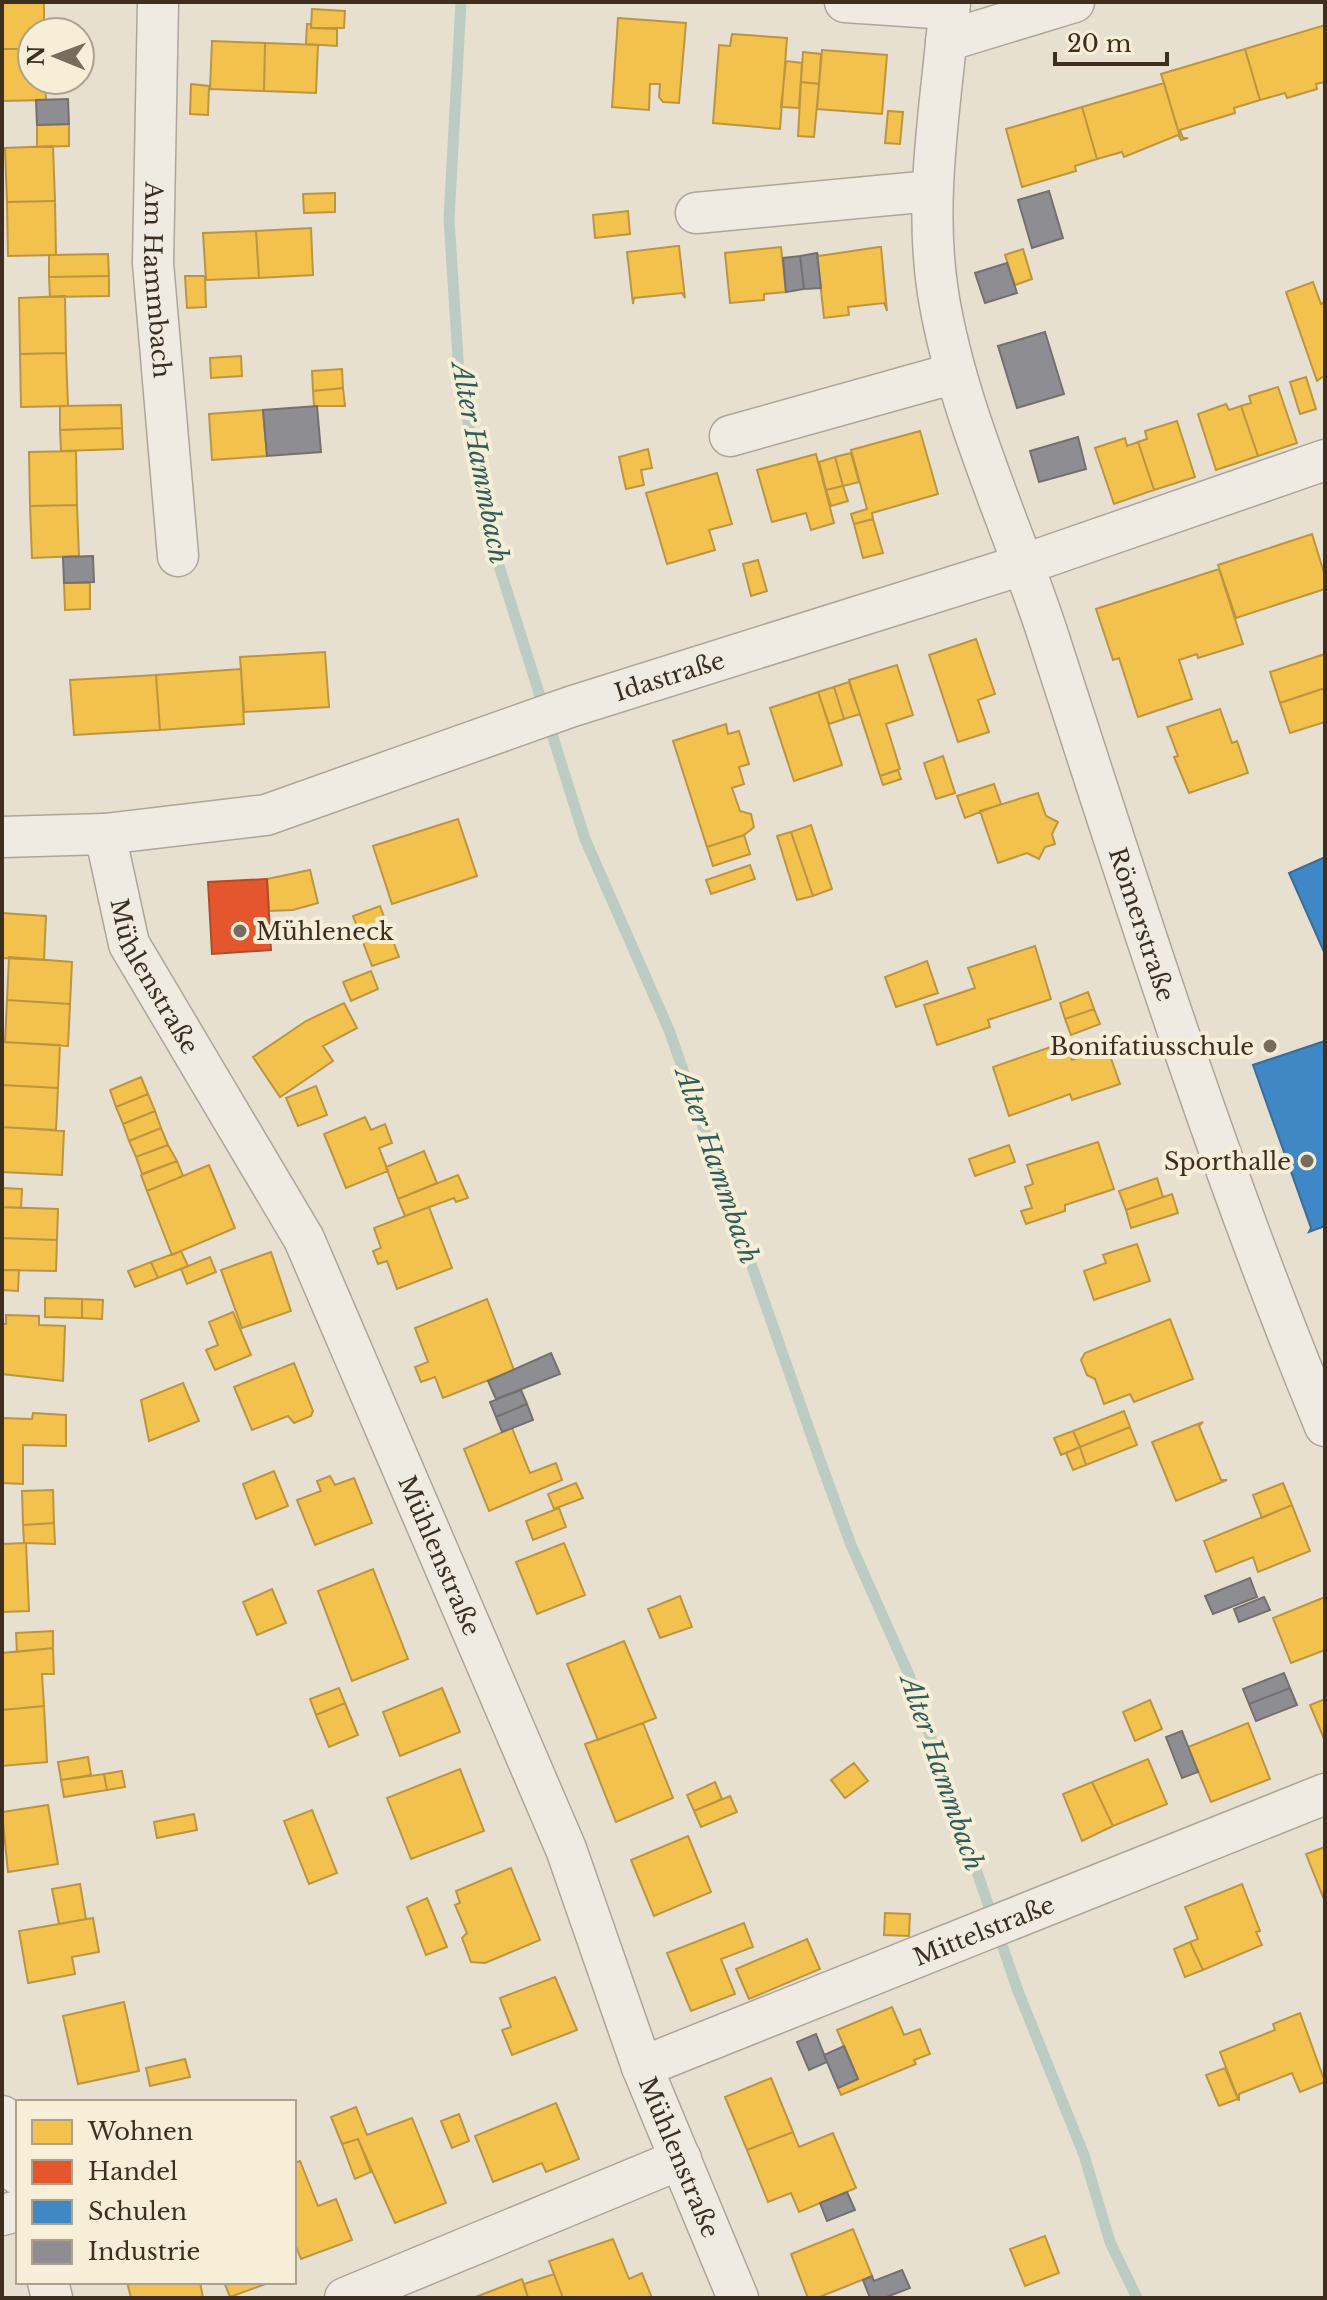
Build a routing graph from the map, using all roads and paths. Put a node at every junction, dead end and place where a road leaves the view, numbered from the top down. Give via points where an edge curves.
1 (158, 2) edge
2 (845, 2) edge
3 (1074, 2) edge
4 (948, 17) edge
5 (931, 191) junction
6 (696, 213) dead end
7 (955, 373) junction
8 (730, 436) dead end
9 (1325, 460) edge
10 (178, 556) dead end
11 (1025, 564) junction
12 (105, 834) junction
13 (2, 837) edge
14 (1324, 1419) edge
15 (1325, 1794) edge
16 (642, 2067) junction
17 (2, 2116) edge
18 (681, 2159) junction
19 (16, 2167) edge
20 (345, 2298) edge
21 (738, 2298) edge

1 - 10 street, Am Hammbach via 153,263
2 - 4 street
3 - 4 street
4 - 5 street, Römerstraße
5 - 6 street
5 - 7 street, Römerstraße via 938,291
7 - 8 street
7 - 11 street, Römerstraße
9 - 11 street, Idastraße
11 - 12 street, Idastraße via 557,712 266,815
11 - 14 street, Römerstraße via 1220,1154
12 - 13 street, Idastraße
12 - 16 street, Mühlenstraße via 129,944 304,1239 566,1849
15 - 16 street, Mittelstraße
16 - 18 street, Mühlenstraße
17 - 19 street
18 - 20 street
18 - 21 street, Mühlenstraße

